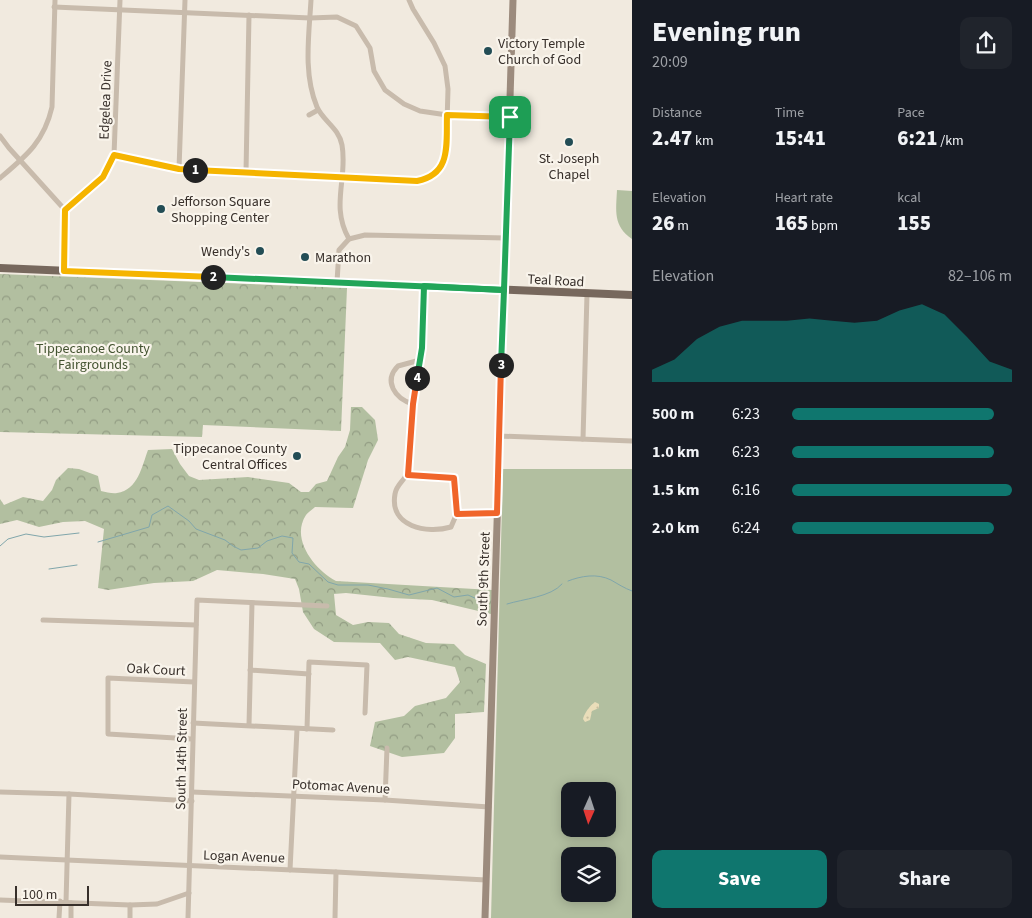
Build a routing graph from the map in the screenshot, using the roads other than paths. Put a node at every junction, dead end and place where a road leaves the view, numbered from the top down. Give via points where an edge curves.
1 (54, 0) edge
2 (120, 0) edge
3 (185, 0) edge
4 (311, 0) edge
5 (410, 0) edge
6 (513, 0) edge
7 (54, 6) junction
8 (120, 10) junction
9 (185, 12) junction
10 (249, 15) junction
11 (310, 18) junction
12 (318, 110) junction
13 (309, 115) dead end
14 (447, 115) junction
15 (510, 117) junction
16 (0, 136) edge
17 (114, 155) junction
18 (20, 160) junction
19 (179, 169) junction
20 (246, 172) junction
21 (0, 178) edge
22 (341, 178) junction
23 (65, 210) junction
24 (506, 238) junction
25 (349, 239) junction
26 (0, 268) edge
27 (64, 271) junction
28 (337, 282) junction
29 (424, 286) junction
30 (504, 290) junction
31 (587, 294) junction
32 (632, 295) edge
33 (420, 360) junction
34 (413, 404) junction
35 (499, 436) junction
36 (583, 439) junction
37 (632, 441) edge
38 (408, 475) junction
39 (497, 513) junction
40 (457, 514) junction
41 (252, 603) junction
42 (328, 606) dead end
43 (43, 620) dead end
44 (196, 624) junction
45 (250, 670) junction
46 (309, 674) junction
47 (194, 682) junction
48 (365, 713) dead end
49 (193, 723) junction
50 (249, 725) junction
51 (297, 728) junction
52 (307, 729) junction
53 (332, 730) dead end
54 (192, 739) junction
55 (387, 748) dead end
56 (0, 792) edge
57 (192, 792) junction
58 (69, 794) junction
59 (295, 795) junction
60 (385, 800) junction
61 (192, 801) junction
62 (489, 807) junction
63 (0, 858) edge
64 (67, 860) junction
65 (190, 866) junction
66 (290, 870) junction
67 (336, 872) junction
68 (486, 880) junction
69 (188, 893) junction
70 (0, 900) edge
71 (60, 901) junction
72 (69, 902) junction
73 (130, 905) junction
74 (59, 918) edge
75 (71, 918) edge
76 (130, 918) edge
77 (188, 918) edge
78 (335, 918) edge
79 (486, 918) edge

1 - 7 street
2 - 8 street, Edgelea Drive
3 - 9 street
4 - 11 street
5 - 14 street via 445,66
6 - 15 street, South 9th Street
7 - 8 street
7 - 18 street via 49,121 43,134
8 - 9 street
8 - 17 street, Edgelea Drive
9 - 10 street
9 - 19 street
10 - 11 street
10 - 20 street
11 - 12 street via 309,77
11 - 14 street via 337,17 356,26 370,48 374,71 385,90 420,111
12 - 13 street
12 - 22 street via 342,143
14 - 15 street
14 - 22 street via 446,156 440,169 428,179
15 - 24 street, South 9th Street
16 - 18 street
17 - 19 street
17 - 23 street, Edgelea Drive via 103,177
18 - 21 street
18 - 23 street
19 - 20 street
20 - 22 street
22 - 25 street via 340,216
23 - 27 street
24 - 25 street via 364,235
24 - 30 street, South 9th Street
25 - 28 street via 339,250
26 - 27 main road, Teal Road
27 - 28 main road, Teal Road
28 - 29 main road, Teal Road
29 - 30 main road, Teal Road
29 - 33 street
30 - 31 main road, Teal Road
30 - 35 street, South 9th Street
31 - 32 main road, Teal Road
31 - 36 street
33 - 34 street
33 - 34 street via 398,366 390,381 401,399
34 - 38 street
35 - 36 street
35 - 39 street, South 9th Street
36 - 37 street
38 - 40 street via 454,478
38 - 40 street via 394,496 396,511 406,524 412,527 451,527
39 - 40 street
39 - 62 street, South 9th Street
41 - 42 street
41 - 44 street, South 14th Street via 197,600
41 - 45 street
43 - 44 street
44 - 47 street, South 14th Street
45 - 46 street
45 - 50 street
46 - 48 street via 309,662 367,665
46 - 52 street
47 - 49 street, South 14th Street
47 - 54 street, Oak Court via 108,678 108,734
49 - 50 street
49 - 54 street, South 14th Street
50 - 51 street
51 - 52 street
51 - 59 street
52 - 53 street
54 - 57 street, South 14th Street
55 - 60 street
56 - 58 street
57 - 59 street, Potomac Avenue
57 - 61 street, South 14th Street
58 - 61 street
58 - 64 street
59 - 60 street, Potomac Avenue
59 - 66 street
60 - 62 street, Potomac Avenue
61 - 65 street, South 14th Street
62 - 68 street, South 9th Street
63 - 64 street, Logan Avenue
64 - 65 street, Logan Avenue
64 - 72 street
65 - 66 street, Logan Avenue
65 - 69 street, South 14th Street
66 - 67 street, Logan Avenue
67 - 68 street, Logan Avenue
67 - 78 street
68 - 79 street, South 9th Street
69 - 73 street via 157,904
69 - 77 street, South 14th Street
70 - 71 street
71 - 72 street
71 - 74 street
72 - 73 street
72 - 75 street
73 - 76 street

